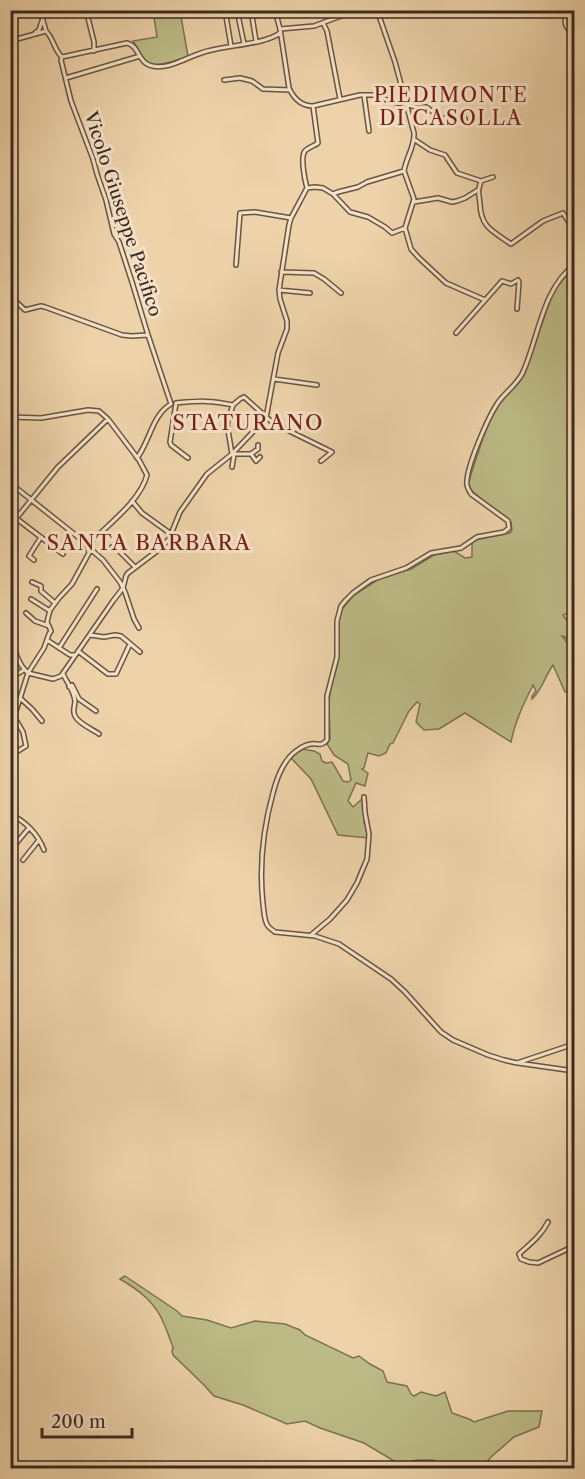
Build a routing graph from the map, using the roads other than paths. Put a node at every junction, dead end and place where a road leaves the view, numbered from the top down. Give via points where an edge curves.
1 (40, 10) edge
2 (86, 10) edge
3 (225, 10) edge
4 (237, 10) edge
5 (251, 10) edge
6 (275, 10) edge
7 (357, 10) edge
8 (377, 10) edge
9 (567, 10) edge
10 (42, 19) junction
11 (323, 23) junction
12 (46, 31) junction
13 (280, 31) junction
14 (33, 34) junction
15 (574, 36) edge
16 (10, 41) edge
17 (256, 41) junction
18 (244, 44) junction
19 (231, 46) junction
20 (94, 51) junction
21 (140, 56) junction
22 (62, 57) junction
23 (66, 78) junction
24 (224, 80) dead end
25 (290, 90) junction
26 (364, 95) junction
27 (340, 99) junction
28 (406, 104) junction
29 (313, 106) junction
30 (465, 119) dead end
31 (369, 130) dead end
32 (415, 140) junction
33 (404, 171) junction
34 (493, 177) dead end
35 (481, 181) junction
36 (307, 188) junction
37 (478, 190) junction
38 (333, 194) junction
39 (414, 202) junction
40 (291, 218) junction
41 (574, 220) edge
42 (405, 228) junction
43 (236, 265) dead end
44 (574, 265) edge
45 (281, 272) junction
46 (279, 290) junction
47 (310, 293) dead end
48 (341, 293) dead end
49 (10, 296) edge
50 (485, 300) junction
51 (517, 309) dead end
52 (456, 333) dead end
53 (148, 335) junction
54 (274, 379) junction
55 (317, 385) dead end
56 (174, 404) junction
57 (233, 405) junction
58 (10, 417) edge
59 (266, 418) junction
60 (108, 419) junction
61 (258, 445) dead end
62 (251, 454) junction
63 (233, 455) junction
64 (261, 457) dead end
65 (137, 458) junction
66 (188, 458) dead end
67 (321, 461) dead end
68 (232, 467) dead end
69 (10, 483) edge
70 (31, 500) junction
71 (132, 501) junction
72 (16, 518) junction
73 (10, 526) edge
74 (171, 534) junction
75 (41, 537) junction
76 (87, 546) junction
77 (112, 547) dead end
78 (63, 554) dead end
79 (34, 560) dead end
80 (135, 567) junction
81 (32, 582) dead end
82 (123, 588) junction
83 (97, 590) dead end
84 (31, 599) dead end
85 (55, 603) junction
86 (50, 611) junction
87 (26, 613) dead end
88 (49, 626) junction
89 (139, 628) dead end
90 (10, 631) edge
91 (90, 635) junction
92 (47, 640) junction
93 (129, 646) dead end
94 (59, 648) junction
95 (140, 652) dead end
96 (76, 653) junction
97 (24, 670) junction
98 (28, 673) junction
99 (63, 674) junction
100 (10, 678) edge
101 (69, 687) junction
102 (20, 698) junction
103 (96, 711) dead end
104 (42, 721) dead end
105 (99, 734) dead end
106 (10, 756) edge
107 (364, 796) dead end
108 (10, 814) edge
109 (29, 828) junction
110 (39, 840) junction
111 (13, 847) dead end
112 (44, 850) dead end
113 (23, 860) dead end
114 (309, 936) junction
115 (574, 1044) edge
116 (517, 1063) junction
117 (574, 1071) edge
118 (548, 1222) dead end
119 (574, 1246) edge

1 - 10 street
2 - 20 street
3 - 19 street
4 - 18 street
5 - 17 street
6 - 13 street
7 - 11 street
8 - 28 street
9 - 15 street via 565,24
10 - 12 street
10 - 14 street via 39,30
11 - 13 street
11 - 27 street
12 - 14 street
12 - 22 street
13 - 17 street via 279,35
13 - 25 street
14 - 16 street
17 - 18 street
18 - 19 street
19 - 21 street via 172,65 148,65
20 - 21 street via 127,43 134,45
20 - 22 street
21 - 23 street
22 - 23 street, Vicolo Giuseppe Pacifico
23 - 53 street, Vicolo Giuseppe Pacifico
24 - 25 street via 240,78 263,89
25 - 29 street via 302,104
26 - 27 street
26 - 28 street
26 - 31 street
27 - 29 street
28 - 30 street via 426,107 442,118
28 - 32 street
29 - 36 street via 318,143 303,153
32 - 33 street
32 - 35 street via 445,155 457,173
33 - 38 street
33 - 39 street
34 - 35 street
35 - 37 street
36 - 38 street via 320,187
36 - 40 street
37 - 39 street via 452,202 438,198
37 - 41 street via 484,223 511,244 543,221 563,213 568,221
38 - 42 street via 350,212 368,217 392,233
39 - 42 street
40 - 43 street via 240,213
40 - 45 street
42 - 50 street via 409,244 419,258 447,283
44 - 114 street via 552,292 523,373 490,414 468,476 471,494 508,521 509,528 477,537 461,548 431,554 371,580 346,600 338,613 337,657 327,696 327,740 299,749 278,775 262,855 265,922 275,932
45 - 46 street
45 - 48 street via 314,273
46 - 47 street
46 - 54 street via 287,324
49 - 53 street via 25,310 41,306 122,335
50 - 51 street via 501,281 512,284 518,280
50 - 52 street
53 - 56 street, Vicolo Giuseppe Pacifico
54 - 55 street
54 - 59 street
56 - 57 street via 202,400
56 - 65 street via 161,412
56 - 66 street via 170,442
57 - 59 street via 244,398
57 - 63 street via 226,424
58 - 60 street via 41,418 88,410 102,413
59 - 63 street
59 - 67 street via 332,452
60 - 65 street
60 - 70 street via 58,467
61 - 62 street
62 - 63 street
62 - 64 street via 256,461
63 - 68 street
63 - 74 street via 207,474 180,512
65 - 71 street via 147,475
69 - 70 street
70 - 72 street
70 - 76 street
71 - 74 street
71 - 76 street
72 - 73 street
72 - 75 street
74 - 80 street via 161,548
75 - 78 street
75 - 79 street via 28,556
76 - 82 street via 103,560
76 - 85 street via 89,553 72,584
77 - 80 street
80 - 82 street via 126,576
81 - 85 street via 41,586 40,591
82 - 89 street
82 - 91 street
83 - 94 street
84 - 86 street
85 - 86 street
86 - 88 street
87 - 88 street
88 - 92 street
90 - 97 street
91 - 95 street via 121,636
91 - 96 street
92 - 94 street
92 - 98 street
93 - 96 street via 114,675
94 - 96 street via 69,655
96 - 99 street
97 - 98 street
97 - 100 street
98 - 99 street via 53,679
98 - 102 street
99 - 101 street
101 - 103 street via 72,685 80,699
101 - 105 street via 75,700 75,716
102 - 104 street
102 - 106 street via 15,714 27,746
107 - 114 street via 369,834 367,859 347,900
108 - 109 street
109 - 110 street
109 - 111 street
110 - 112 street
110 - 113 street
114 - 116 street via 339,944 375,967 453,1040
115 - 116 street
116 - 117 street
118 - 119 street via 519,1254 521,1259 538,1263

